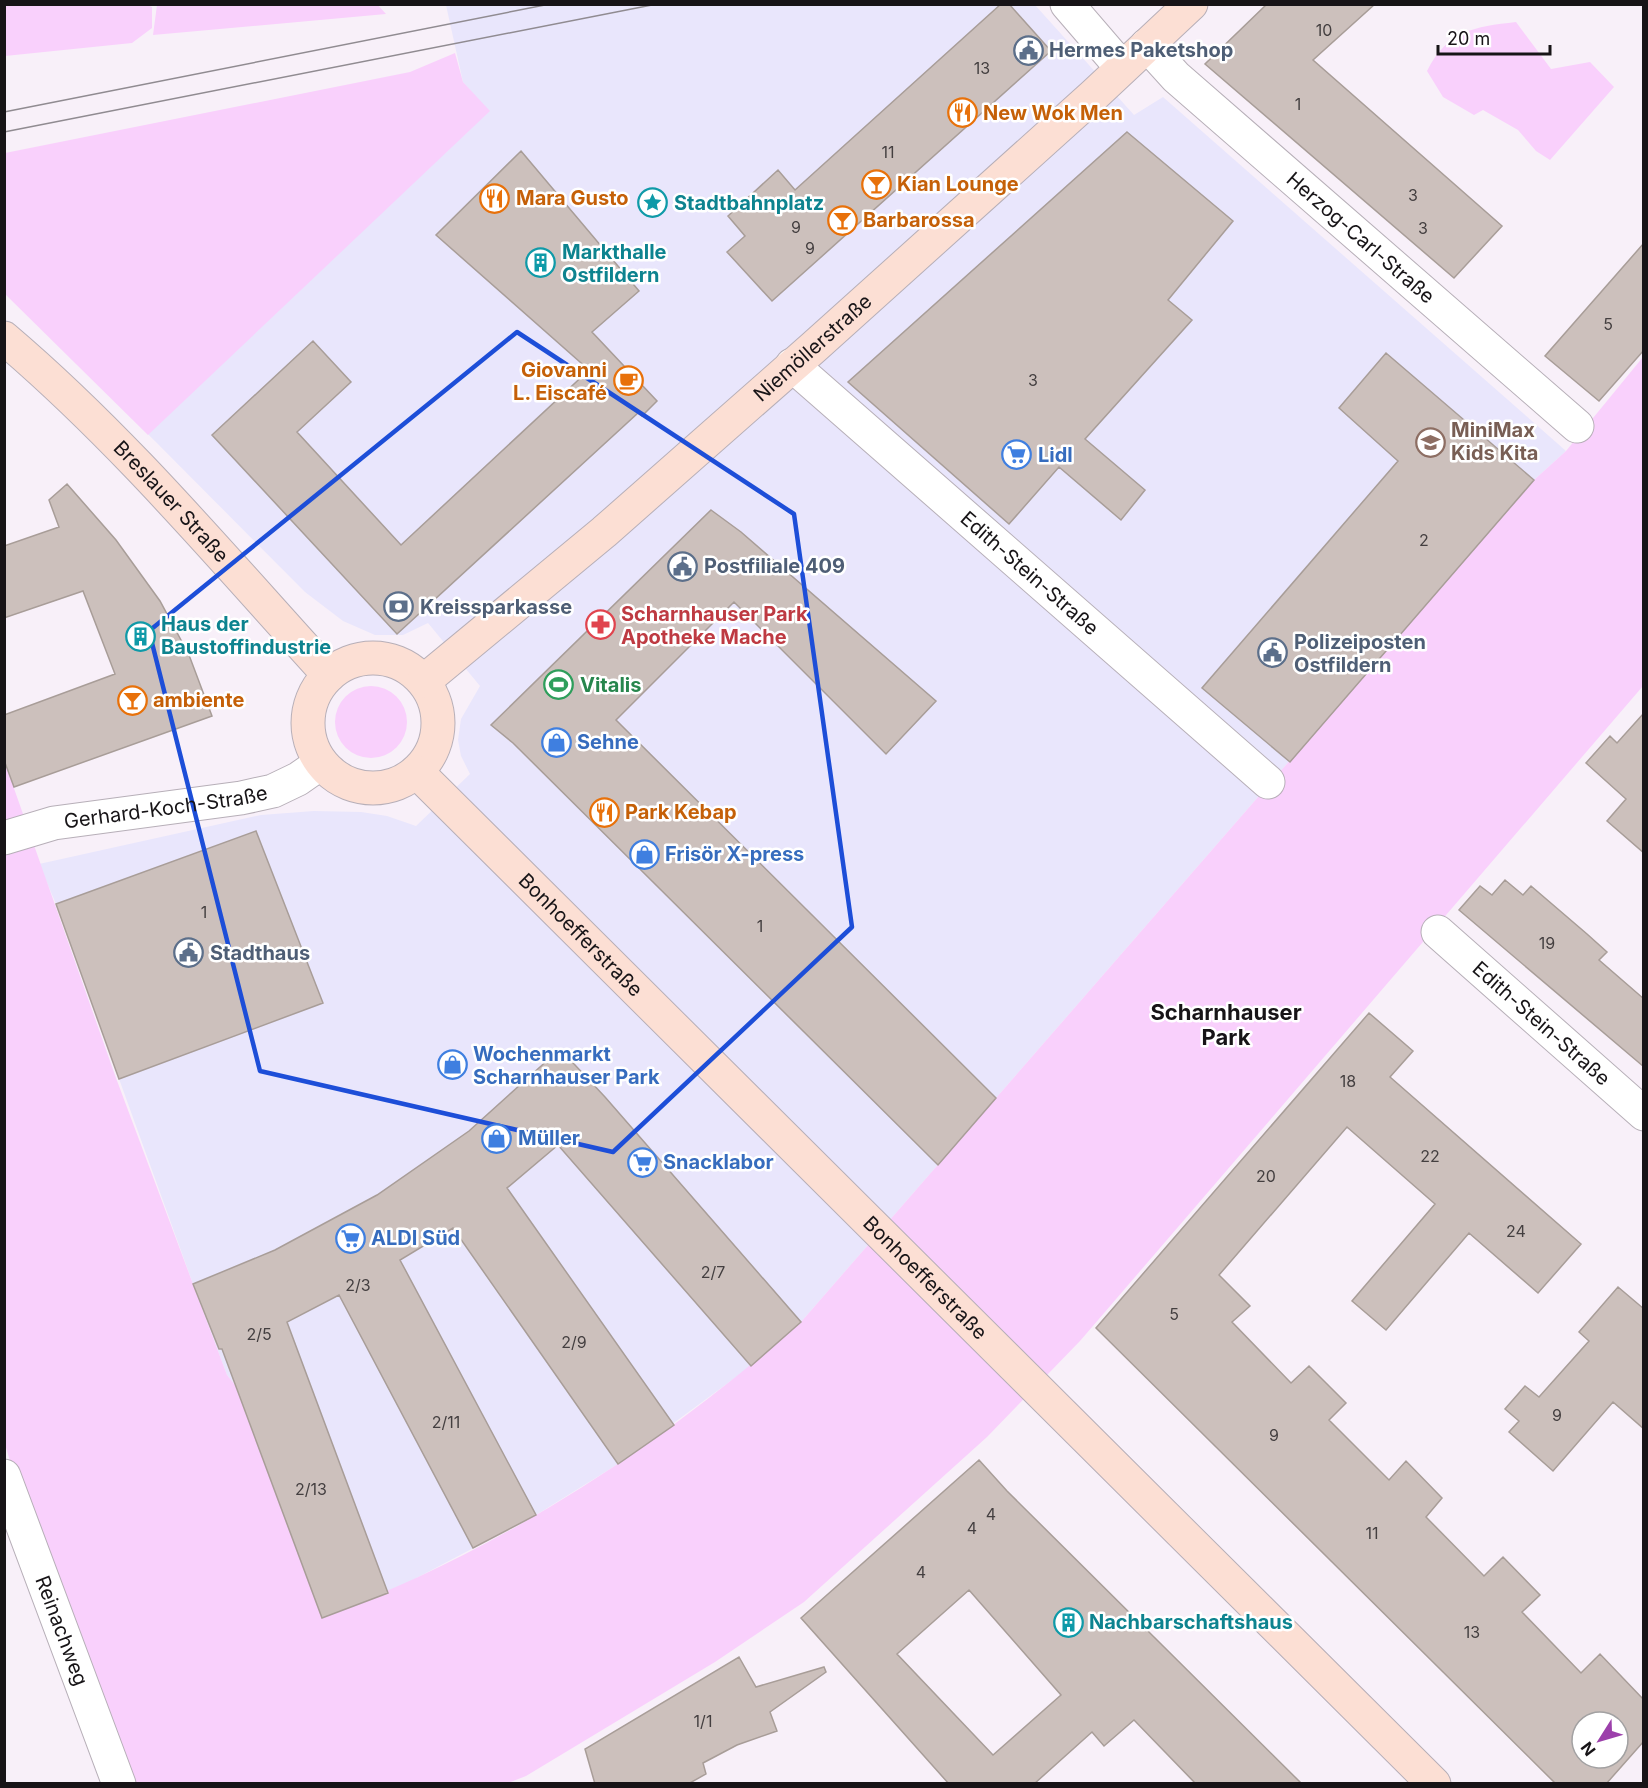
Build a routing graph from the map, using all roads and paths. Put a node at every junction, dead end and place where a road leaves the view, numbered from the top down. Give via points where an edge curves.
1 (1067, 4) edge
2 (1191, 4) edge
3 (1147, 45) junction
4 (1122, 68) junction
5 (4, 338) edge
6 (792, 365) junction
7 (1577, 426) dead end
8 (329, 675) junction
9 (424, 681) junction
10 (321, 763) junction
11 (417, 771) junction
12 (1268, 782) dead end
13 (4, 838) edge
14 (1438, 932) dead end
15 (1644, 1114) edge
16 (4, 1476) edge
17 (119, 1784) edge
18 (1434, 1784) edge

1 - 4 street
2 - 3 main road, Niemöllerstraße
3 - 4 main road, Niemöllerstraße
3 - 7 street, Herzog-Carl-Straße via 1176,77
4 - 6 main road, Niemöllerstraße
5 - 8 main road, Breslauer Straße via 57,382 110,435
6 - 9 main road, Niemöllerstraße via 604,532
6 - 12 street, Edith-Stein-Straße
8 - 9 main road via 346,663 367,658 388,660 408,668
8 - 10 main road via 318,687 308,717 309,734
9 - 11 main road via 434,699 437,738
10 - 11 main road via 337,777 357,786 378,788 398,783
10 - 13 street, Gerhard-Koch-Straße via 285,786 264,793 54,823
11 - 18 main road, Bonhoefferstraße
14 - 15 street, Edith-Stein-Straße
16 - 17 street, Reinachweg

